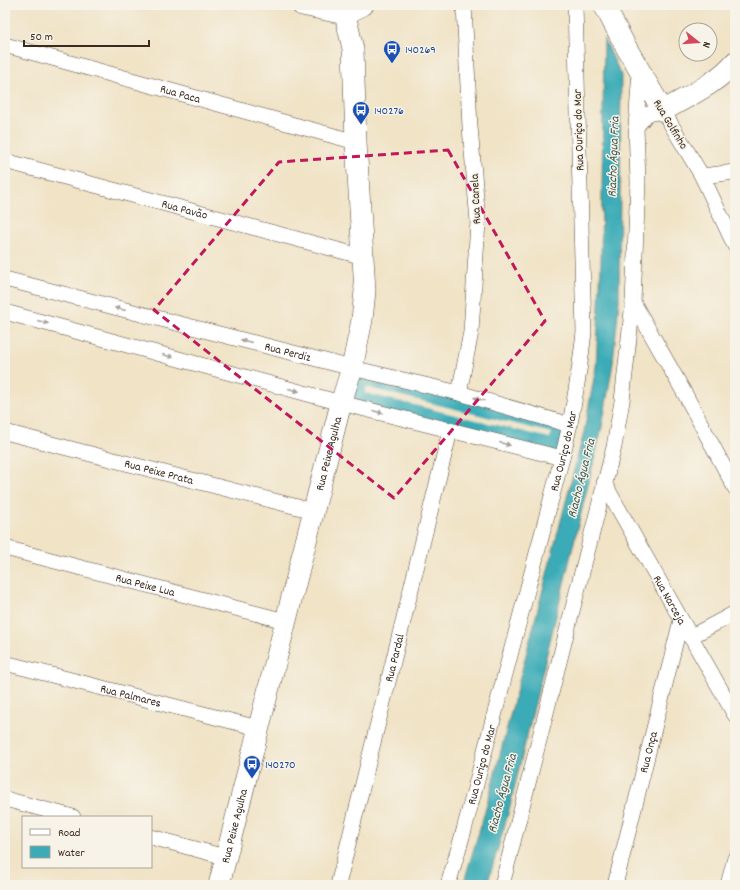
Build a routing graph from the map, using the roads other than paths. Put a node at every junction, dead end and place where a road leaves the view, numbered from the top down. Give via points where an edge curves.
1 (302, 5) edge
2 (464, 5) edge
3 (576, 5) edge
4 (604, 5) edge
5 (350, 8) edge
6 (5, 45) edge
7 (735, 62) edge
8 (640, 70) junction
9 (663, 111) junction
10 (636, 127) junction
11 (356, 142) junction
12 (5, 161) edge
13 (735, 172) edge
14 (702, 176) junction
15 (735, 246) edge
16 (364, 257) junction
17 (5, 279) edge
18 (633, 302) junction
19 (5, 312) edge
20 (352, 368) junction
21 (459, 393) junction
22 (341, 403) junction
23 (570, 425) junction
24 (450, 431) junction
25 (5, 432) edge
26 (562, 458) junction
27 (604, 483) junction
28 (735, 488) edge
29 (314, 511) junction
30 (5, 548) edge
31 (735, 613) edge
32 (681, 620) junction
33 (285, 621) junction
34 (690, 637) junction
35 (5, 663) edge
36 (735, 715) edge
37 (258, 728) junction
38 (5, 799) edge
39 (69, 816) edge
40 (152, 837) edge
41 (225, 857) junction
42 (735, 858) edge
43 (219, 885) edge
44 (338, 885) edge
45 (448, 885) edge
46 (502, 885) edge
47 (615, 885) edge
48 (728, 885) edge

1 - 5 street
2 - 21 street, Rua Canela via 478,222 471,332
3 - 23 street, Rua Ouriço do Mar via 584,332
4 - 8 street, Rua Golfinho
5 - 11 street, Rua Peixe Agulha
6 - 11 street, Rua Paca
7 - 9 street via 712,82
8 - 9 street, Rua Golfinho
8 - 10 street
9 - 10 street via 648,114
9 - 14 street, Rua Golfinho
10 - 18 street via 638,182
11 - 16 street, Rua Peixe Agulha
12 - 16 street, Rua Pavão
13 - 14 street
14 - 15 street, Rua Golfinho
16 - 20 street, Rua Peixe Agulha via 365,290 362,320
20 -> 17 street, Rua Perdiz
18 - 27 street via 622,401 614,447
18 - 28 street
19 -> 22 street
20 - 21 street, Rua Perdiz
20 - 22 street, Rua Peixe Agulha
23 -> 21 street, Rua Perdiz
22 -> 24 street
22 - 29 street, Rua Peixe Agulha
23 - 26 street, Rua Ouriço do Mar
24 -> 26 street
24 - 44 street, Rua Pardal
25 - 29 street, Rua Peixe Prata
26 - 45 street, Rua Ouriço do Mar
27 - 32 street, Rua Narceja
27 - 46 street
29 - 33 street, Rua Peixe Agulha
30 - 33 street, Rua Peixe Lua
31 - 34 street
32 - 34 street, Rua Narceja
32 - 47 street, Rua Onça
33 - 37 street, Rua Peixe Agulha
34 - 36 street, Rua Narceja
35 - 37 street, Rua Palmares
37 - 41 street, Rua Peixe Agulha
38 - 39 street
40 - 41 street
41 - 43 street, Rua Peixe Agulha
42 - 48 street

